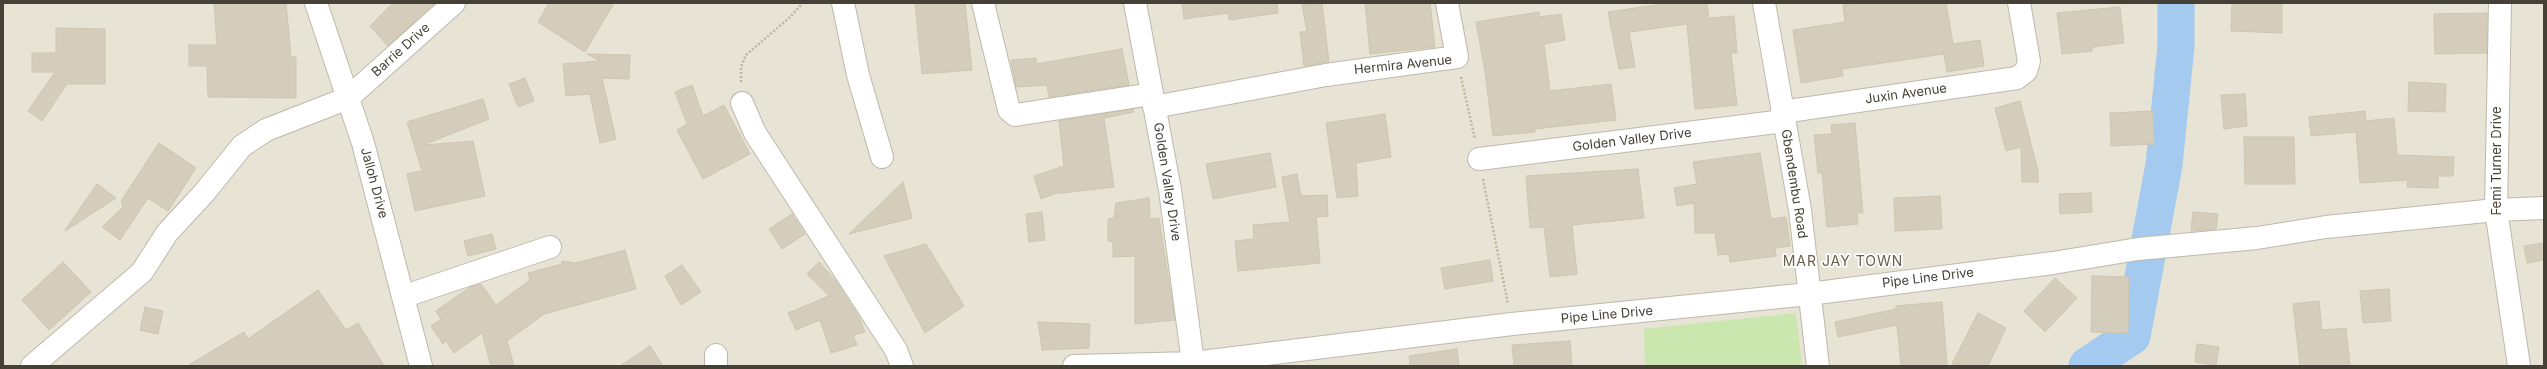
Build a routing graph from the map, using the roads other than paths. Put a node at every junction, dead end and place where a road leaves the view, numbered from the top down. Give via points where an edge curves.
1 (316, 3) edge
2 (454, 3) edge
3 (843, 3) edge
4 (983, 3) edge
5 (1135, 3) edge
6 (1447, 3) edge
7 (1764, 3) edge
8 (2019, 3) edge
9 (2500, 3) edge
10 (348, 98) junction
11 (1153, 101) junction
12 (742, 103) road end
13 (1783, 116) junction
14 (882, 158) dead end
15 (1479, 159) road end
16 (2544, 208) edge
17 (2496, 210) junction
18 (550, 247) dead end
19 (1809, 294) junction
20 (405, 296) junction
21 (1192, 363) junction
22 (32, 366) edge
23 (421, 366) edge
24 (902, 366) edge
25 (1074, 366) edge
26 (1818, 366) edge
27 (2519, 366) edge

1 - 10 street, Jalloh Drive
2 - 10 street, Barrie Drive
3 - 14 street via 858,75
4 - 11 street, Hermira Avenue via 1010,110 1015,115
5 - 11 street, Golden Valley Drive
6 - 11 street, Hermira Avenue via 1457,57
7 - 13 street, Gbendembu Road
8 - 13 street, Juxin Avenue via 2029,61 2026,71 2017,78
9 - 17 street, Femi Turner Drive
10 - 20 street, Jalloh Drive via 364,143
10 - 22 street via 266,130 242,146 204,194 167,233 142,272
11 - 21 street, Golden Valley Drive via 1170,190
12 - 24 street via 754,133 896,350
13 - 15 street, Golden Valley Drive
13 - 19 street, Gbendembu Road via 1800,210
16 - 17 street, Pipe Line Drive
17 - 19 street, Pipe Line Drive via 2326,227 2197,245 2144,248 2053,263
17 - 27 street, Femi Turner Drive
18 - 20 street
19 - 21 street, Pipe Line Drive via 1512,324
19 - 26 street, Gbendembu Road
20 - 23 street, Jalloh Drive
21 - 25 street, Pipe Line Drive

